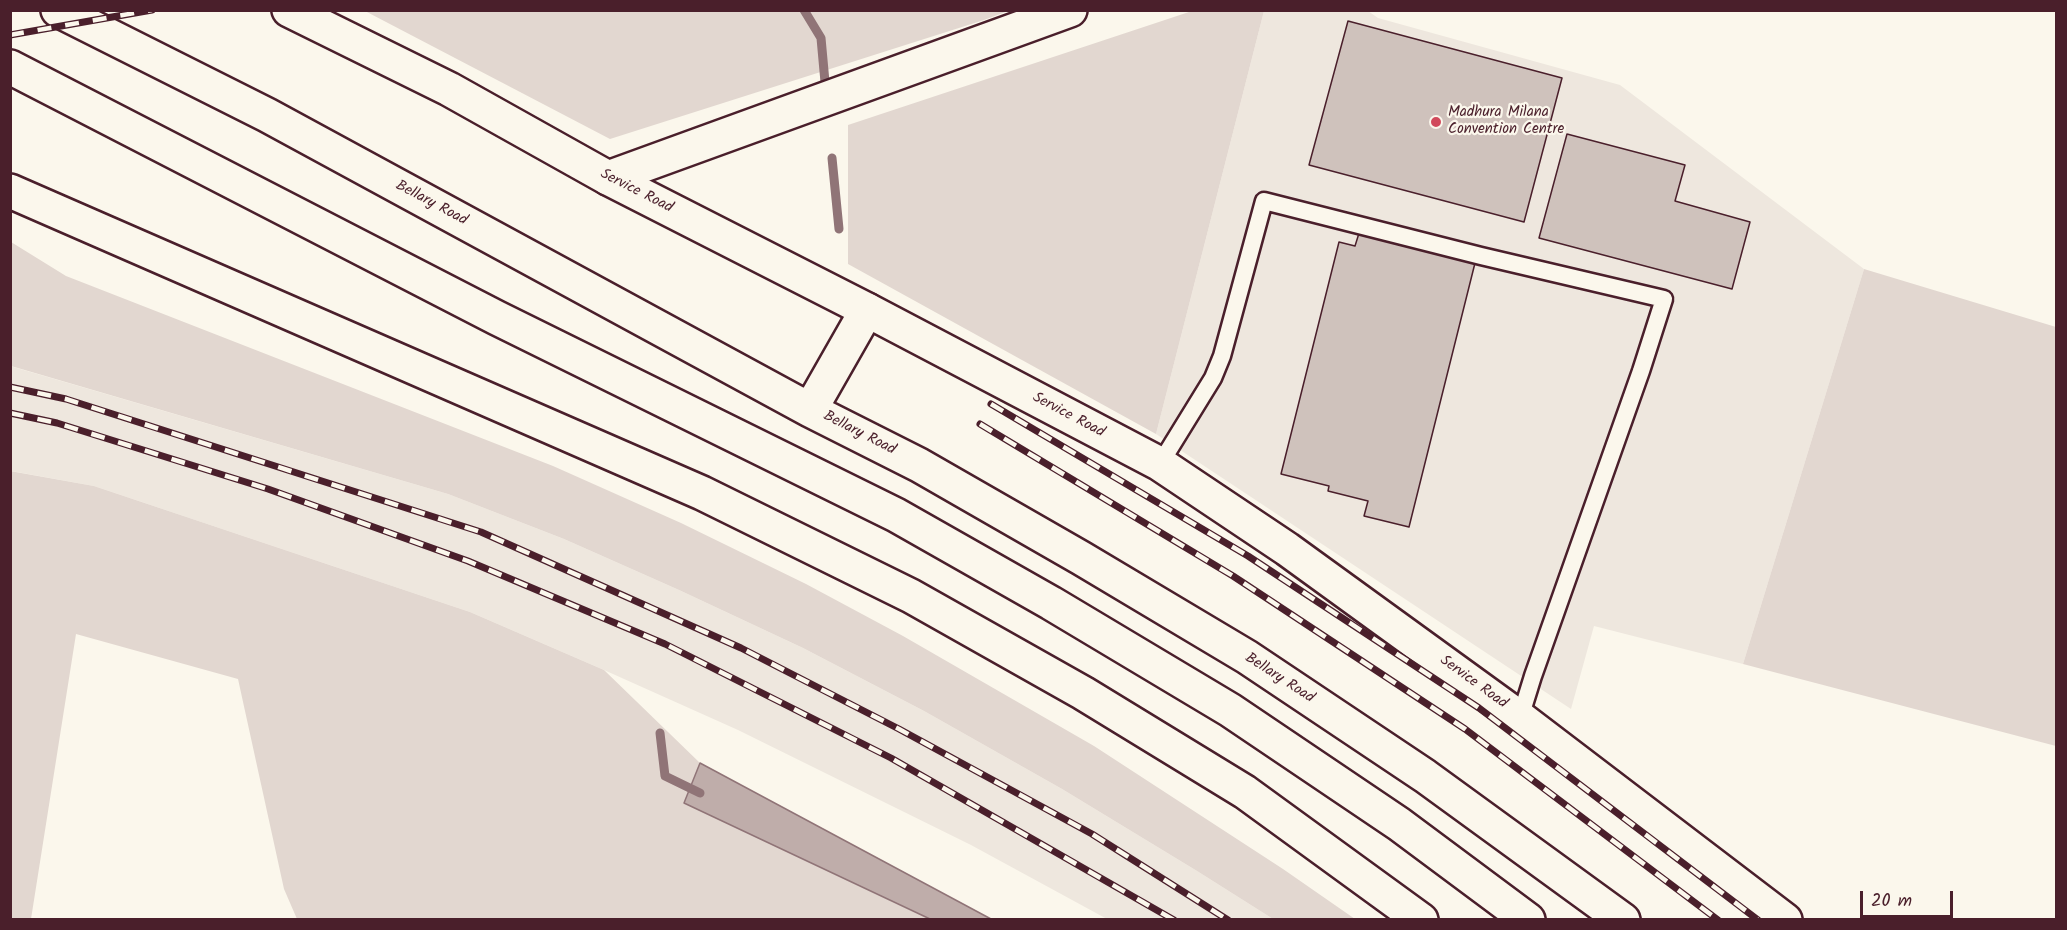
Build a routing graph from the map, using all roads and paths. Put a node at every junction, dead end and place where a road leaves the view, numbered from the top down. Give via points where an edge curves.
1 (58, 10) edge
2 (289, 10) edge
3 (1070, 10) edge
4 (10, 67) edge
5 (609, 178) junction
6 (10, 191) edge
7 (867, 310) junction
8 (812, 411) junction
9 (1160, 464) junction
10 (1520, 718) junction
11 (1421, 920) edge
12 (1528, 920) edge
13 (1623, 920) edge
14 (1785, 920) edge

1 - 8 main road, Bellary Road via 277,121
2 - 5 main road, Service Road via 449,90
3 - 5 main road
4 - 12 main road via 497,318 896,515 1230,710 1399,824
5 - 7 main road, Service Road
6 - 11 main road via 702,493 911,596 1083,693 1245,792
7 - 8 main road
7 - 9 main road, Service Road
8 - 13 main road, Bellary Road via 919,465 1247,657 1425,776
9 - 10 main road, Service Road via 1287,549
9 - 10 lane via 1214,378 1264,201 1664,299
10 - 14 main road, Service Road

